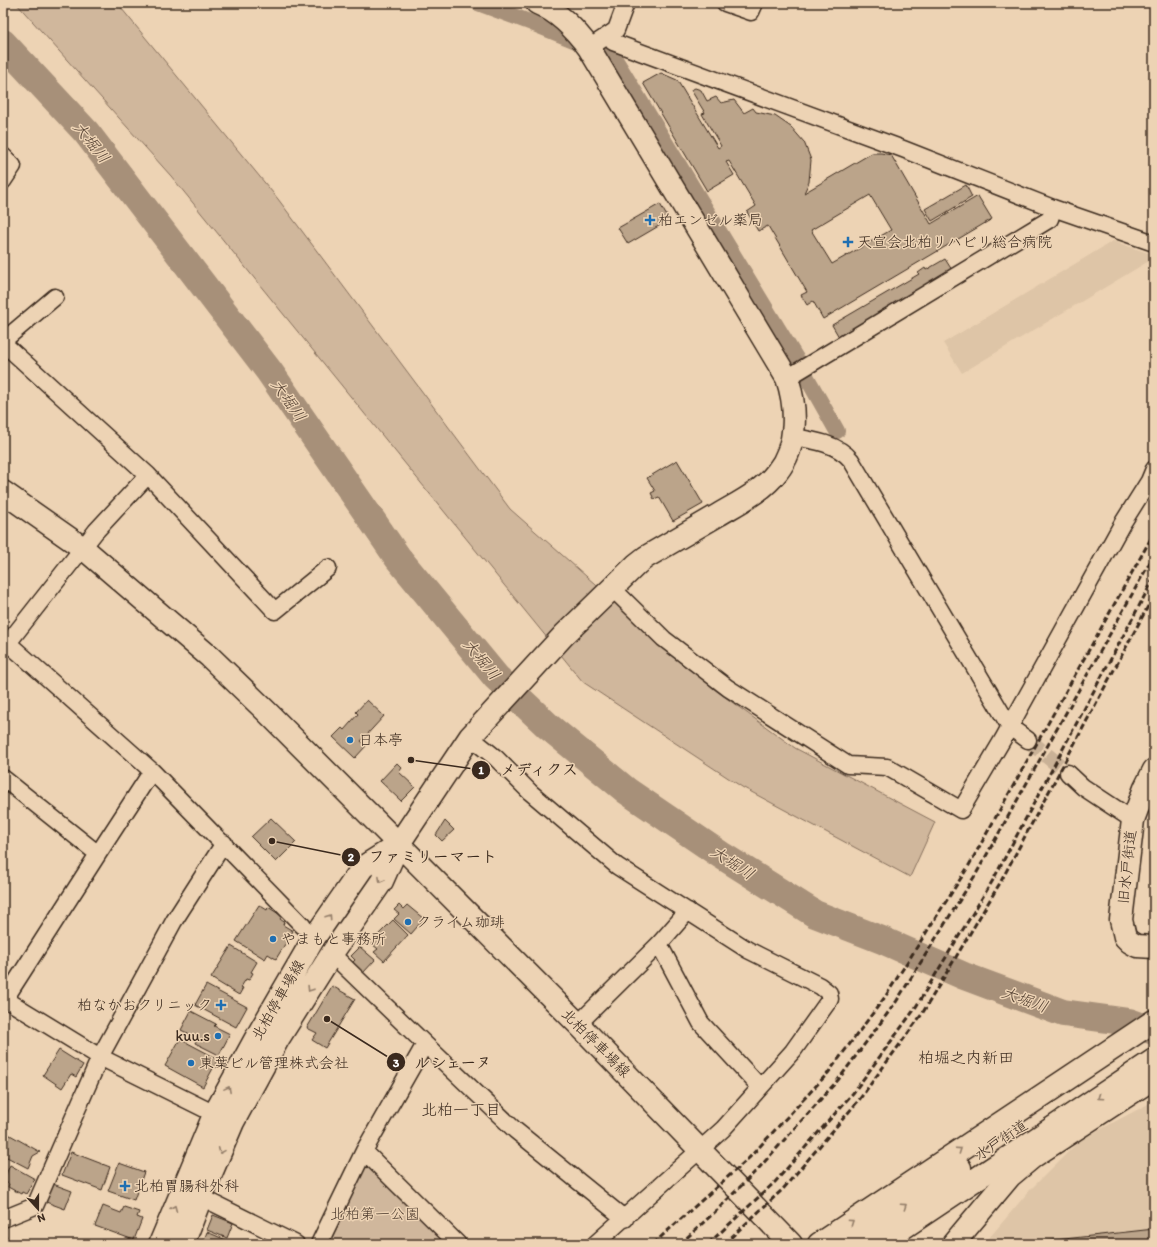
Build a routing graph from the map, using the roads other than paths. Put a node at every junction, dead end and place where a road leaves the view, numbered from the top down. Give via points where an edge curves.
1 (537, 3) edge
2 (626, 3) edge
3 (725, 3) edge
4 (755, 3) edge
5 (609, 35) junction
6 (589, 48) junction
7 (3, 156) edge
8 (3, 181) edge
9 (1053, 208) junction
10 (1154, 243) edge
11 (55, 297) dead end
12 (3, 342) edge
13 (787, 378) junction
14 (792, 437) junction
15 (1154, 468) edge
16 (148, 475) junction
17 (3, 492) edge
18 (83, 548) junction
19 (328, 568) dead end
20 (612, 588) junction
21 (5, 644) edge
22 (1010, 727) junction
23 (475, 731) junction
24 (1028, 740) tunnel mouth
25 (1154, 770) edge
26 (152, 771) junction
27 (1068, 774) tunnel mouth
28 (3, 778) edge
29 (1132, 820) junction
30 (224, 844) junction
31 (398, 845) junction
32 (98, 854) junction
33 (688, 911) junction
34 (303, 926) dead end
35 (659, 944) junction
36 (1154, 947) edge
37 (339, 961) dead end
38 (4, 999) edge
39 (1154, 1021) edge
40 (578, 1024) junction
41 (1154, 1035) edge
42 (425, 1044) junction
43 (100, 1057) junction
44 (1098, 1066) junction
45 (1148, 1074) edge
46 (760, 1087) junction
47 (224, 1119) junction
48 (700, 1149) junction
49 (364, 1151) junction
50 (939, 1193) junction
51 (201, 1197) junction
52 (3, 1219) edge
53 (625, 1219) junction
54 (160, 1244) edge
55 (183, 1244) edge
56 (296, 1244) edge
57 (319, 1244) edge
58 (458, 1244) edge
59 (595, 1244) edge
60 (791, 1244) edge
61 (819, 1244) edge
62 (848, 1244) edge
63 (879, 1244) edge
64 (953, 1244) edge

1 - 6 main road via 564,19
2 - 5 street via 616,30
3 - 4 street via 751,12
5 - 6 street
5 - 9 street via 613,42 903,149
6 - 13 main road
7 - 8 street via 13,166
9 - 10 street
9 - 13 street via 1050,219
11 - 12 street
12 - 16 street
13 - 14 main road via 794,403
14 - 20 main road via 778,471 771,479 739,502 646,557
14 - 22 street via 817,441 844,452 851,460
15 - 22 street
16 - 18 street
16 - 19 street via 275,611
17 - 18 main road
18 - 21 street
18 - 31 main road via 210,657
20 - 22 street via 664,639 728,688 848,765 887,767 961,810
20 - 23 main road
21 - 26 street
22 - 24 street
23 - 31 main road
23 - 33 street via 496,758 530,792 617,866
25 - 29 main road, 旧水戸街道
26 - 30 street
26 - 32 street
27 - 29 street
28 - 32 street
29 - 36 main road, 旧水戸街道 via 1121,920 1123,931 1130,942 1137,946
30 - 34 street
30 - 43 street via 174,921
31 - 40 main road, 北柏停車場線
31 - 47 main road, 北柏停車場線 via 382,881
32 - 38 street
33 - 35 street
33 - 46 street via 748,950 829,993 830,999 793,1051
35 - 40 street
35 - 46 street via 701,1023
37 - 42 street
38 - 43 street
39 - 44 main road
40 - 48 main road, 北柏停車場線
41 - 44 main road, 水戸街道
42 - 49 street
42 - 53 street via 515,1130
43 - 47 street
43 - 52 street via 35,1206
44 - 50 main road, 水戸街道
61 -> 44 main road
45 -> 50 main road, 水戸街道
45 - 64 main road via 1010,1176
46 - 48 street via 723,1129
47 -> 51 main road, 北柏停車場線
54 -> 47 main road, 北柏停車場線
48 - 53 street
48 - 60 main road, 北柏停車場線
49 - 57 street
49 - 58 street
62 -> 50 main road, 水戸街道
50 - 63 main road, 水戸街道
51 - 55 main road, 北柏停車場線
51 - 56 street
53 - 59 street

